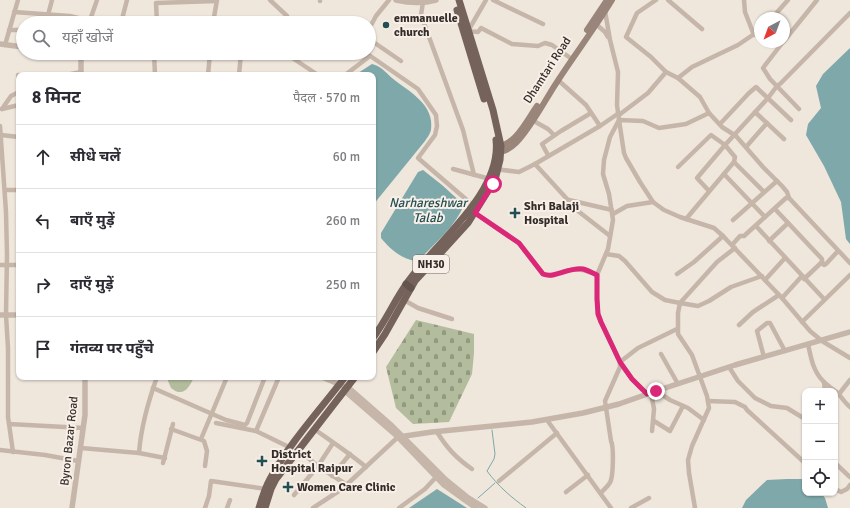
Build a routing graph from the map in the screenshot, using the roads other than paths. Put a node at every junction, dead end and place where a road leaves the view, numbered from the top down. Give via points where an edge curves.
1 (18, 0) edge
2 (52, 0) edge
3 (98, 0) edge
4 (127, 0) edge
5 (270, 0) edge
6 (389, 0) edge
7 (396, 0) edge
8 (436, 0) edge
9 (454, 0) edge
10 (459, 0) edge
11 (486, 0) edge
12 (493, 0) edge
13 (612, 0) edge
14 (656, 0) edge
15 (668, 0) edge
16 (744, 0) edge
17 (788, 0) edge
18 (817, 0) edge
19 (216, 1) edge
20 (423, 2) junction
21 (604, 4) edge
22 (14, 12) junction
23 (777, 12) edge
24 (850, 13) edge
25 (48, 15) junction
26 (70, 16) edge
27 (92, 16) edge
28 (122, 16) edge
29 (157, 16) edge
30 (213, 16) edge
31 (287, 16) dead end
32 (376, 16) edge
33 (543, 24) dead end
34 (596, 24) junction
35 (702, 29) dead end
36 (9, 30) junction
37 (16, 30) edge
38 (468, 31) junction
39 (754, 34) joint
40 (790, 34) edge
41 (610, 40) junction
42 (376, 43) edge
43 (2, 44) edge
44 (16, 46) edge
45 (779, 48) edge
46 (569, 57) junction
47 (80, 60) edge
48 (154, 60) edge
49 (209, 60) edge
50 (240, 60) edge
51 (296, 60) edge
52 (362, 60) edge
53 (376, 60) edge
54 (401, 60) dead end
55 (81, 72) edge
56 (154, 72) edge
57 (208, 72) edge
58 (238, 72) edge
59 (314, 72) edge
60 (348, 72) edge
61 (666, 72) junction
62 (678, 78) junction
63 (558, 80) junction
64 (777, 86) junction
65 (16, 94) edge
66 (768, 98) junction
67 (16, 105) edge
68 (799, 109) dead end
69 (1, 110) edge
70 (755, 112) junction
71 (591, 113) junction
72 (709, 114) junction
73 (619, 116) junction
74 (532, 120) junction
75 (791, 120) dead end
76 (767, 123) junction
77 (720, 124) junction
78 (0, 126) edge
79 (600, 126) junction
80 (734, 134) junction
81 (1, 135) junction
82 (554, 135) junction
83 (16, 137) edge
84 (784, 139) dead end
85 (725, 145) junction
86 (746, 148) junction
87 (499, 149) junction
88 (548, 155) junction
89 (734, 162) junction
90 (535, 164) junction
91 (678, 167) dead end
92 (454, 169) dead end
93 (495, 169) junction
94 (724, 174) junction
95 (474, 175) junction
96 (492, 179) junction
97 (777, 181) junction
98 (5, 190) junction
99 (16, 190) edge
100 (709, 191) junction
101 (764, 192) junction
102 (789, 198) junction
103 (567, 200) junction
104 (654, 202) junction
105 (752, 203) junction
106 (475, 209) junction
107 (775, 209) junction
108 (612, 212) junction
109 (765, 217) junction
110 (686, 220) junction
111 (732, 220) dead end
112 (788, 223) junction
113 (756, 226) junction
114 (610, 236) junction
115 (724, 236) junction
116 (770, 241) junction
117 (734, 246) junction
118 (838, 251) junction
119 (606, 254) junction
120 (785, 258) junction
121 (822, 262) junction
122 (850, 263) edge
123 (0, 265) edge
124 (7, 265) junction
125 (16, 265) edge
126 (677, 274) dead end
127 (597, 275) junction
128 (850, 275) edge
129 (764, 278) junction
130 (803, 278) junction
131 (409, 286) junction
132 (780, 297) junction
133 (824, 299) junction
134 (404, 300) junction
135 (680, 303) junction
136 (3, 315) edge
137 (16, 315) edge
138 (452, 319) dead end
139 (802, 322) junction
140 (739, 325) dead end
141 (677, 329) junction
142 (850, 332) edge
143 (376, 334) edge
144 (821, 340) junction
145 (808, 344) junction
146 (376, 348) edge
147 (785, 351) junction
148 (661, 354) dead end
149 (764, 357) junction
150 (850, 358) edge
151 (620, 362) junction
152 (729, 367) junction
153 (700, 376) junction
154 (85, 380) edge
155 (156, 380) edge
156 (226, 380) edge
157 (264, 380) edge
158 (277, 380) edge
159 (328, 380) edge
160 (344, 380) edge
161 (350, 380) edge
162 (850, 380) edge
163 (824, 382) junction
164 (678, 384) junction
165 (342, 387) junction
166 (153, 388) junction
167 (825, 388) edge
168 (651, 392) junction
169 (839, 394) junction
170 (708, 401) junction
171 (683, 406) junction
172 (850, 407) edge
173 (606, 408) junction
174 (212, 413) junction
175 (802, 417) edge
176 (547, 420) junction
177 (704, 420) junction
178 (654, 421) junction
179 (216, 423) dead end
180 (9, 424) junction
181 (84, 428) junction
182 (314, 429) junction
183 (652, 431) dead end
184 (256, 432) junction
185 (437, 432) junction
186 (557, 433) junction
187 (400, 437) junction
188 (201, 439) junction
189 (332, 443) junction
190 (81, 448) junction
191 (294, 449) junction
192 (0, 450) edge
193 (13, 452) junction
194 (139, 453) junction
195 (350, 454) junction
196 (802, 460) edge
197 (78, 461) junction
198 (205, 466) dead end
199 (318, 466) junction
200 (838, 466) edge
201 (366, 467) junction
202 (472, 469) dead end
203 (438, 475) junction
204 (588, 475) junction
205 (332, 476) junction
206 (850, 477) edge
207 (499, 481) dead end
208 (347, 485) junction
209 (850, 485) edge
210 (266, 489) junction
211 (838, 490) edge
212 (566, 492) dead end
213 (601, 493) junction
214 (294, 495) dead end
215 (649, 498) dead end
216 (230, 500) dead end
217 (72, 508) edge
218 (204, 508) edge
219 (227, 508) edge
220 (259, 508) edge
221 (265, 508) edge
222 (313, 508) edge
223 (399, 508) edge
224 (476, 508) edge
225 (484, 508) edge
226 (611, 508) edge
227 (631, 508) edge
228 (695, 508) edge

1 - 22 street
2 - 25 street
3 - 27 street
4 - 28 street
5 - 31 street
6 - 32 street
7 - 20 street
8 - 20 street
9 - 87 main road, NH30
10 - 38 main road, NH30
11 - 38 street
12 - 33 street
13 - 21 main road, Dhamtari Road
14 - 61 street via 637,13 626,37
15 - 35 street
16 - 39 street
17 - 23 street
18 - 40 street
19 - 29 street via 156,3
19 - 30 street
20 - 95 street via 421,15 462,130
21 - 34 main road, Dhamtari Road
21 - 41 street
21 - 46 main road, Dhamtari Road
22 - 25 street
22 - 36 street
24 - 64 street
25 - 26 street
34 - 41 street
34 - 63 main road, Dhamtari Road
36 - 37 street
36 - 43 street
38 - 46 street via 478,32 481,28 512,44 538,46 545,43
38 - 87 main road, NH30 via 492,110
39 - 62 street
41 - 73 street via 618,72
42 - 54 street
43 - 44 street
45 - 64 street via 763,68
46 - 87 main road, Dhamtari Road via 514,138
47 - 55 street
48 - 56 street
49 - 57 street
50 - 58 street
51 - 59 street
52 - 60 street
53 - 106 street via 418,89 436,115 435,135 418,158
61 - 62 street
61 - 73 street via 648,93
62 - 72 street via 700,97
63 - 71 street via 586,105
63 - 74 main road, Dhamtari Road
64 - 66 street
64 - 68 street
65 - 69 street via 11,96
66 - 70 street
66 - 75 street
66 - 77 street via 755,88
67 - 69 street
70 - 76 street
70 - 80 street
71 - 79 street
71 - 82 street
72 - 73 street via 686,124 660,128
72 - 77 street
73 - 79 street
73 - 104 street via 626,158
73 - 108 street via 604,160 603,174
74 - 82 street
74 - 87 main road, Dhamtari Road via 516,143 509,149
76 - 84 street
76 - 86 street
77 - 80 street
78 - 81 street
79 - 88 street
80 - 85 street
80 - 86 street
81 - 83 street
81 - 98 street
82 - 88 street via 542,144
85 - 89 street via 735,157
85 - 91 street via 710,135
85 - 100 street via 697,178
86 - 97 street
87 - 93 main road, NH30
88 - 90 street
89 - 94 street
89 - 101 street
90 - 93 street via 519,172
90 - 103 street
92 - 95 street
93 - 96 main road, NH30
94 - 100 street
94 - 105 street
95 - 96 street
96 - 106 main road, NH30
97 - 101 street
97 - 102 street
98 - 99 street
98 - 124 street
100 - 110 street
101 - 105 street
102 - 107 street
102 - 118 street
103 - 108 street
103 - 114 street
104 - 108 street via 627,206
104 - 110 street via 664,210
105 - 109 street
105 - 111 street
106 - 127 street via 519,243 543,274 548,276 583,269
106 - 131 main road, NH30 via 456,238
107 - 109 street
107 - 112 street
108 - 114 street via 614,220
109 - 113 street
110 - 115 street via 714,228
112 - 116 street
112 - 121 street
113 - 116 street
113 - 117 street via 744,236 740,236
114 - 119 street
115 - 117 street
115 - 126 street
116 - 120 street
117 - 129 street
117 - 135 street
118 - 121 street via 826,264
118 - 122 street
119 - 127 street
119 - 135 street via 619,256 652,292 665,300
120 - 129 street
120 - 130 street
121 - 130 street
123 - 124 street
124 - 125 street
124 - 136 street
127 - 151 street via 598,314
128 - 133 street
129 - 132 street
129 - 135 street via 742,282 698,306
130 - 132 street
130 - 133 street
131 - 134 main road, NH30
131 - 143 main road, NH30
132 - 139 street
132 - 140 street via 753,312
133 - 139 street
134 - 138 street via 418,308
134 - 146 main road, NH30
135 - 141 street
136 - 137 street
136 - 180 street
139 - 144 street
141 - 151 street via 638,348
141 - 153 street
142 - 144 street
144 - 145 street
144 - 150 street
145 - 147 street
145 - 163 street via 814,367
147 - 149 street
147 - 149 street via 770,323 767,322 757,332
148 - 164 street
149 - 152 street
151 - 168 street via 632,379
151 - 173 street via 616,380 606,401
152 - 153 street
152 - 175 street via 738,381 755,398 771,406 787,408
153 - 164 street
153 - 170 street
154 - 181 street, Byron Bazar Road
155 - 166 street
156 - 174 street
157 - 174 street via 245,425
158 - 184 street
159 - 165 street
160 - 165 main road
161 - 165 main road
162 - 169 street
163 - 167 street
163 - 169 street
164 - 168 street
165 - 182 main road
165 - 187 street
165 - 191 main road
166 - 174 street
166 - 194 street via 143,420
168 - 171 street
168 - 173 street
168 - 178 street
169 - 172 street
170 - 177 street via 709,408
170 - 196 street via 735,402 745,407
171 - 177 street
171 - 178 street via 670,431
173 - 176 street
173 - 213 street via 613,458 611,481
174 - 188 street
176 - 185 street
176 - 186 street
177 - 228 street via 688,460
178 - 183 street
179 - 184 street
180 - 181 street
180 - 193 street
181 - 190 street, Byron Bazar Road
182 - 189 street
182 - 191 main road
184 - 191 street
185 - 187 street
185 - 202 street via 448,449
186 - 204 street
186 - 207 street
187 - 201 street
187 - 203 street
188 - 194 street via 172,427 164,460
188 - 198 street via 204,440 207,451
189 - 195 street
189 - 199 street
190 - 194 street
190 - 197 street, Byron Bazar Road
191 - 199 street
191 - 210 main road via 276,469
191 - 221 main road via 271,489
192 - 193 street
193 - 197 street
195 - 201 street
195 - 205 street
197 - 217 street, Byron Bazar Road
199 - 205 street
199 - 214 street
200 - 206 street
201 - 208 street
203 - 223 street via 426,489
203 - 224 street via 444,485
203 - 225 street
204 - 212 street
204 - 213 street
205 - 208 street
208 - 222 street
209 - 211 street via 841,492
210 - 218 street via 211,481
210 - 220 main road
213 - 226 street
215 - 227 street
216 - 219 street

